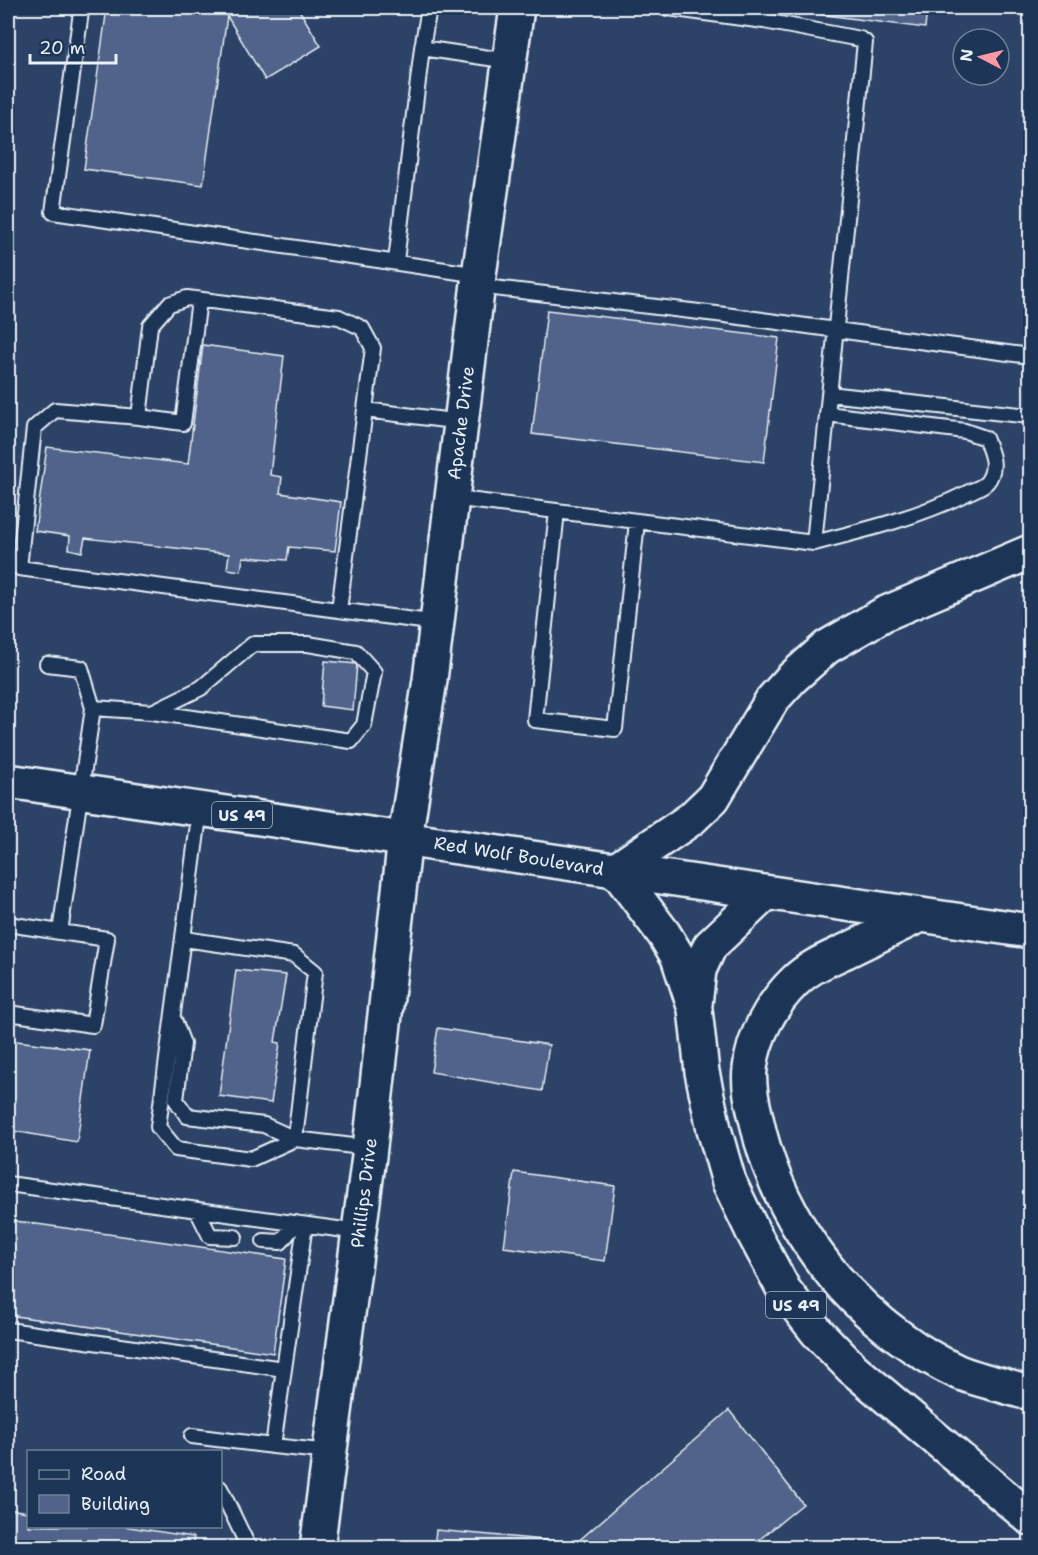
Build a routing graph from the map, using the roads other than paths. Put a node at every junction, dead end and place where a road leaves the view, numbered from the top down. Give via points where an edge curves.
1 (429, 8) edge
2 (517, 8) edge
3 (668, 8) edge
4 (81, 12) dead end
5 (422, 48) junction
6 (509, 61) junction
7 (396, 261) junction
8 (478, 281) junction
9 (200, 300) junction
10 (835, 330) junction
11 (1030, 356) edge
12 (829, 394) junction
13 (364, 410) junction
14 (827, 414) junction
15 (1030, 416) edge
16 (139, 417) junction
17 (461, 422) junction
18 (452, 498) junction
19 (557, 512) junction
20 (637, 522) junction
21 (814, 543) junction
22 (1030, 552) edge
23 (339, 610) junction
24 (437, 623) junction
25 (47, 664) dead end
26 (93, 708) junction
27 (152, 712) junction
28 (8, 781) edge
29 (80, 792) junction
30 (200, 809) junction
31 (405, 838) junction
32 (616, 870) junction
33 (766, 893) junction
34 (920, 915) junction
35 (8, 924) edge
36 (1030, 931) edge
37 (60, 932) junction
38 (184, 939) junction
39 (695, 1009) junction
40 (8, 1013) edge
41 (173, 1017) junction
42 (295, 1139) junction
43 (370, 1148) junction
44 (8, 1184) edge
45 (197, 1210) junction
46 (301, 1224) junction
47 (359, 1232) junction
48 (234, 1237) dead end
49 (264, 1241) dead end
50 (8, 1330) edge
51 (284, 1369) junction
52 (1030, 1391) edge
53 (192, 1436) dead end
54 (273, 1446) junction
55 (330, 1452) junction
56 (222, 1492) edge
57 (1030, 1518) edge
58 (249, 1548) edge
59 (317, 1548) edge

1 - 5 lane
2 - 6 main road, Apache Drive
3 - 10 lane via 764,21 866,42
4 - 7 lane via 54,212
5 - 6 lane
5 - 7 lane
6 - 8 main road, Apache Drive
7 - 8 lane
8 - 10 lane
8 - 17 main road, Apache Drive
9 - 13 lane via 339,317 362,328 373,348
9 - 16 lane via 187,298 170,304 150,326
9 - 16 lane via 183,423
10 - 11 lane
10 - 12 lane
12 - 14 lane
12 - 15 lane
13 - 17 lane
13 - 23 lane
14 - 21 lane
14 - 21 lane via 965,431 985,438 993,468 987,483 958,498 895,523
16 - 23 lane via 55,410 34,428 19,568
17 - 18 main road, Apache Drive
18 - 19 lane
18 - 24 main road, Apache Drive
19 - 20 lane
19 - 20 lane via 535,720 615,729
20 - 21 lane
22 - 32 main road via 884,614 827,647 772,700 713,798 691,819
23 - 24 lane
24 - 31 main road, Apache Drive
25 - 26 lane via 81,669
26 - 27 lane
26 - 29 lane
27 - 27 lane via 351,741 364,724 374,672 356,652 308,644 253,644 201,688
28 - 29 main road, Red Wolf Boulevard / US 49
29 - 30 main road, Red Wolf Boulevard / US 49
29 - 37 lane
30 - 31 main road, Red Wolf Boulevard / US 49
30 - 38 lane
31 - 32 main road, Red Wolf Boulevard / US 49
31 - 43 main road, Phillips Drive
32 - 33 main road, Red Wolf Boulevard / US 49
32 - 39 main road, US 49 via 678,957
33 - 34 main road, Red Wolf Boulevard / US 49
33 - 39 main road via 710,946 699,970
34 - 36 main road, Red Wolf Boulevard / US 49
34 - 52 main road via 816,966 795,981 758,1035 750,1068 751,1098 772,1174 795,1221 825,1265 865,1308 901,1338 956,1371
35 - 37 lane
37 - 40 lane via 107,939 93,1025
38 - 41 lane
38 - 42 lane via 294,955 315,972
39 - 57 main road, US 49 via 702,1072 729,1182 784,1290 852,1368
41 - 42 lane via 183,1044 176,1101 187,1116 264,1125
41 - 42 lane via 158,1127 176,1149 251,1159
42 - 43 lane
43 - 47 main road, Phillips Drive
44 - 45 lane
45 - 46 lane
45 - 48 lane via 210,1236
46 - 47 lane
46 - 49 lane via 280,1242
46 - 51 lane
47 - 55 main road, Phillips Drive
50 - 51 lane
51 - 54 lane
53 - 54 lane
54 - 55 lane
55 - 59 main road, Phillips Drive
56 - 58 lane

